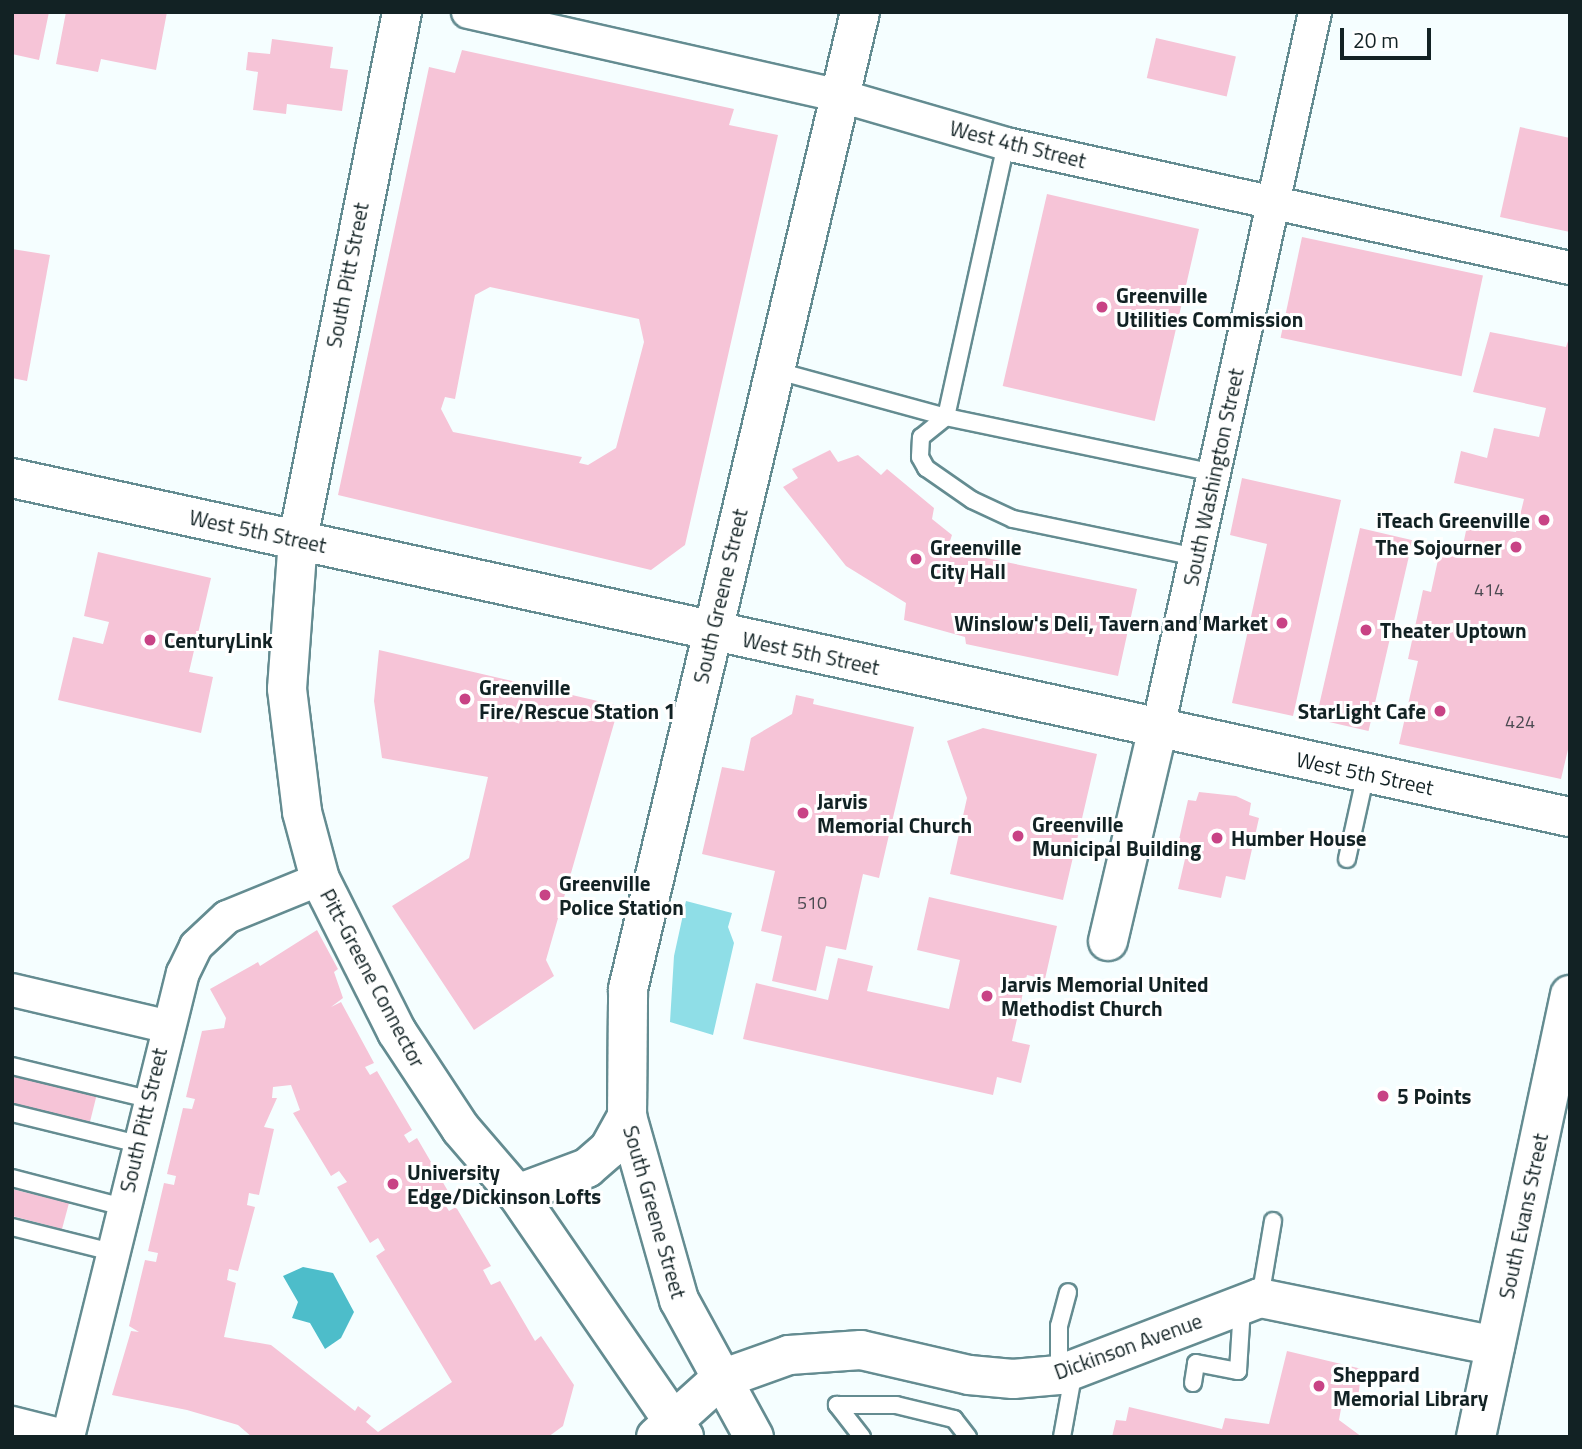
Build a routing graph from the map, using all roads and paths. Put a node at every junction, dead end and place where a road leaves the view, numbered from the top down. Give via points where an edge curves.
1 (402, 12) edge
2 (468, 12) edge
3 (860, 12) edge
4 (1315, 12) edge
5 (841, 96) junction
6 (1006, 144) junction
7 (1274, 202) junction
8 (1570, 268) edge
9 (774, 370) junction
10 (946, 416) junction
11 (1214, 473) junction
12 (12, 478) edge
13 (298, 539) junction
14 (1196, 557) junction
15 (711, 631) junction
16 (1158, 728) junction
17 (1366, 773) junction
18 (1570, 817) edge
19 (1347, 859) dead end
20 (320, 879) junction
21 (1108, 941) dead end
22 (12, 990) edge
23 (1570, 995) edge
24 (165, 1026) junction
25 (12, 1066) edge
26 (148, 1099) junction
27 (12, 1113) edge
28 (627, 1116) junction
29 (138, 1144) junction
30 (12, 1178) edge
31 (517, 1194) junction
32 (123, 1207) junction
33 (1273, 1221) dead end
34 (12, 1227) edge
35 (112, 1252) junction
36 (1068, 1292) dead end
37 (1251, 1301) junction
38 (1495, 1346) junction
39 (1067, 1372) junction
40 (719, 1380) junction
41 (1193, 1383) dead end
42 (12, 1423) edge
43 (671, 1433) edge
44 (68, 1437) edge
45 (754, 1437) edge
46 (863, 1437) edge
47 (968, 1437) edge
48 (1062, 1437) edge
49 (1476, 1437) edge

1 - 13 main road, South Pitt Street
2 - 5 street, West 4th Street
3 - 5 main road, South Greene Street
4 - 7 street, South Washington Street
5 - 6 street, West 4th Street
5 - 9 main road, South Greene Street
6 - 7 street, West 4th Street
6 - 10 lane
7 - 8 street, West 4th Street
7 - 11 street, South Washington Street
9 - 10 lane
9 - 15 main road, South Greene Street
10 - 11 lane
10 - 14 lane via 921,437 920,457 926,468 972,500 1013,519
11 - 14 street, South Washington Street
12 - 13 main road, West 5th Street
13 - 15 main road, West 5th Street
13 - 20 main road, Pitt-Greene Connector via 287,689 302,812
14 - 16 street, South Washington Street
15 - 16 main road, West 5th Street
15 - 28 main road, South Greene Street via 628,989
16 - 17 main road, West 5th Street
16 - 21 main road, South Washington Street
17 - 18 main road, West 5th Street
17 - 19 lane
20 - 24 street, South Pitt Street via 249,906 213,928 183,973
20 - 31 main road, Pitt-Greene Connector via 397,1032 461,1129
22 - 24 street
23 - 38 main road, South Evans Street
24 - 26 street, South Pitt Street
25 - 26 lane
26 - 29 street, South Pitt Street
27 - 29 lane
28 - 31 main road via 609,1149 587,1168
28 - 40 main road, South Greene Street via 679,1300
29 - 32 street, South Pitt Street
30 - 32 lane
31 - 43 main road, Pitt-Greene Connector
32 - 35 street, South Pitt Street
33 - 37 lane
34 - 35 lane
35 - 44 street, South Pitt Street
36 - 39 lane via 1059,1326
37 - 38 main road
37 - 39 main road, Dickinson Avenue
37 - 41 lane via 1238,1371 1196,1363
38 - 49 main road, South Evans Street
39 - 40 main road, Dickinson Avenue via 1013,1379 860,1350 789,1355
39 - 48 lane
40 - 43 main road, Dickinson Avenue
40 - 45 main road, South Greene Street
42 - 44 street
46 - 47 lane via 836,1405 897,1405 954,1419

